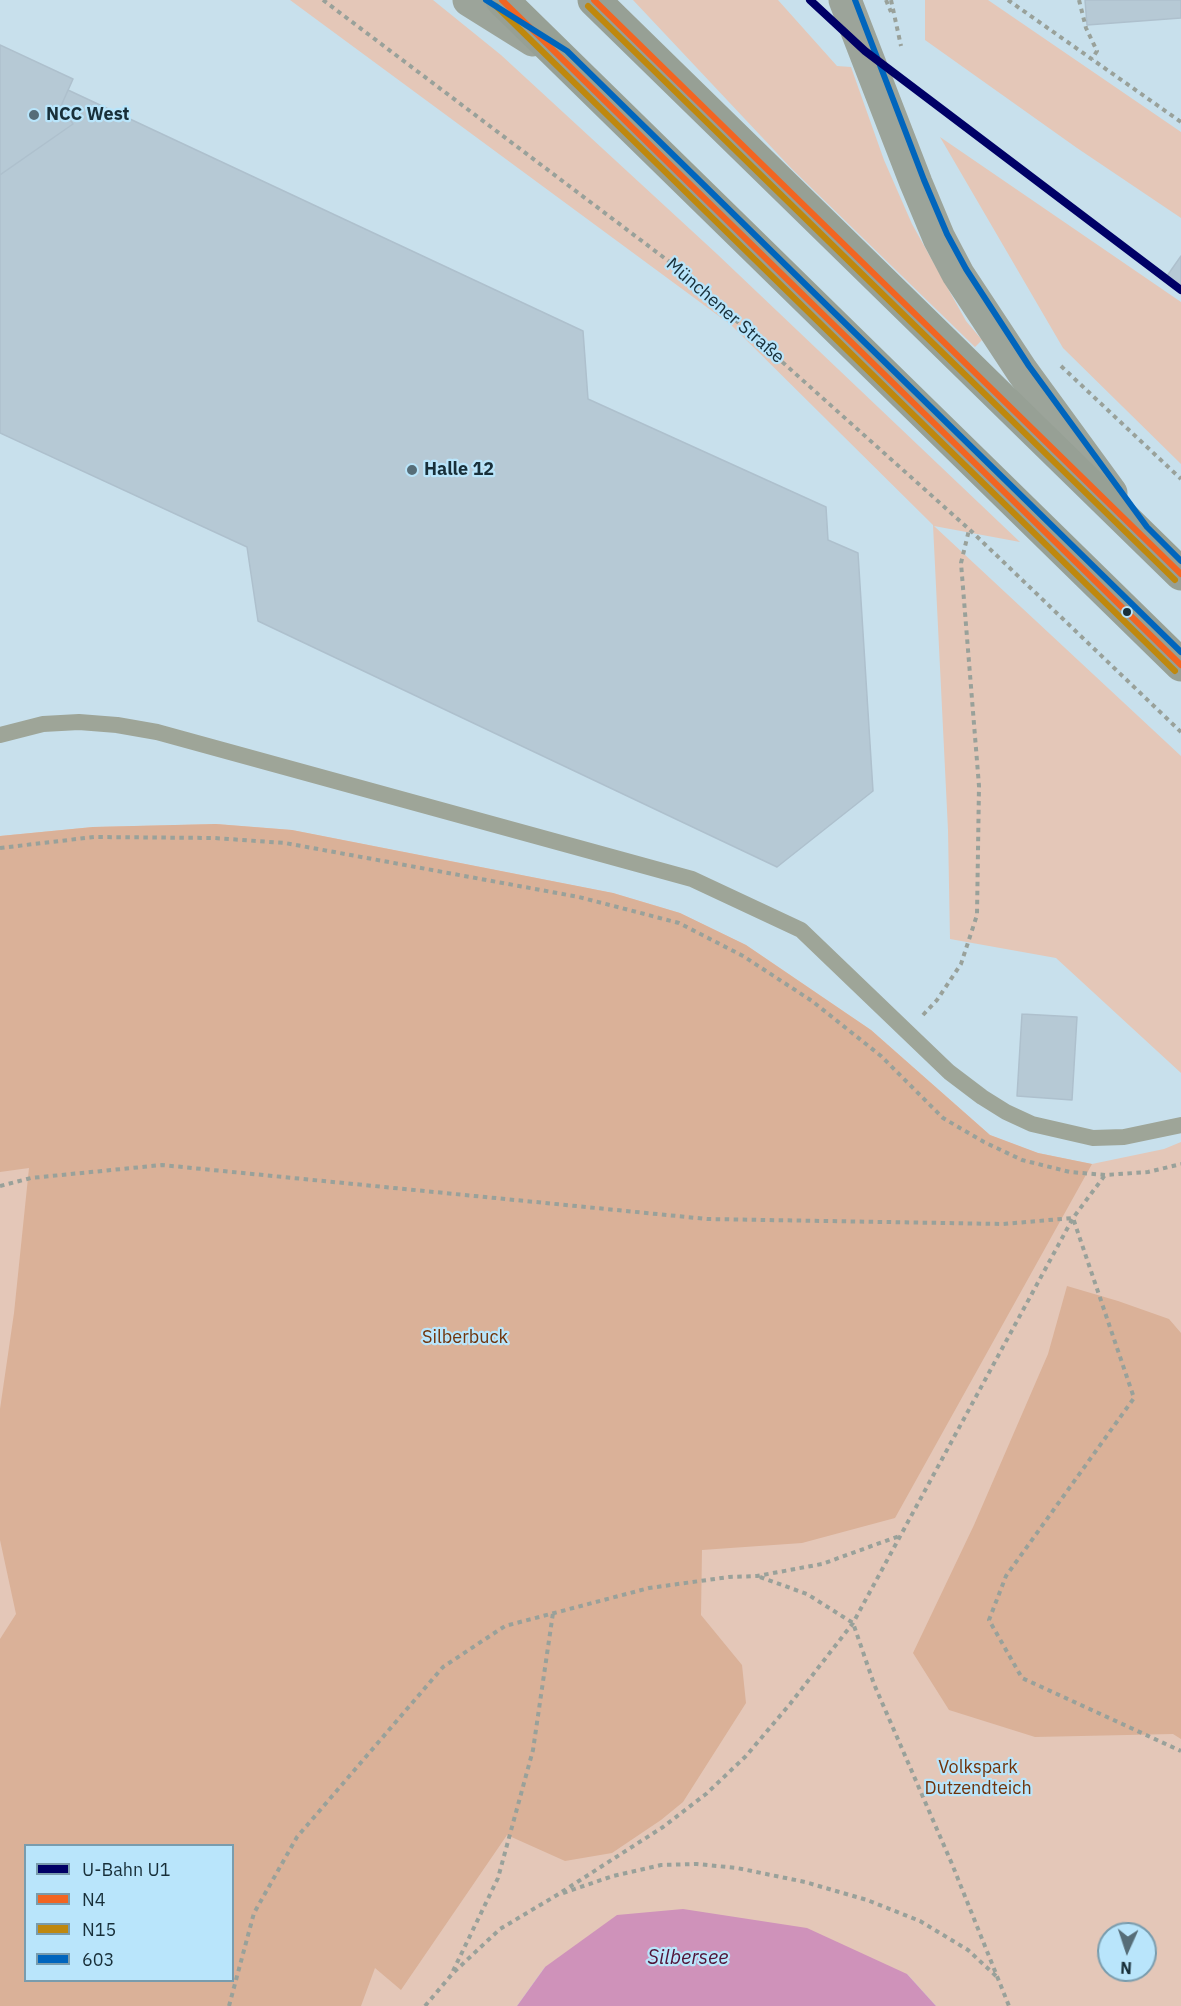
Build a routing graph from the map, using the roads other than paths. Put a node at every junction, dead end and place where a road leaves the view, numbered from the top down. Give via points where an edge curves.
1 (468, 0) edge
2 (502, 0) edge
3 (594, 0) edge
4 (845, 0) edge
5 (561, 57) junction
6 (1140, 533) junction
7 (1181, 574) edge
8 (1181, 665) edge
9 (0, 735) edge
10 (1181, 1125) edge

1 - 5 main road
2 - 5 main road
3 - 6 main road
4 - 6 main road via 939,238 980,309
5 - 8 main road
6 - 7 main road
9 - 10 lane via 43,724 79,723 157,732 692,879 801,930 949,1072 1006,1112 1032,1124 1093,1138 1124,1137

